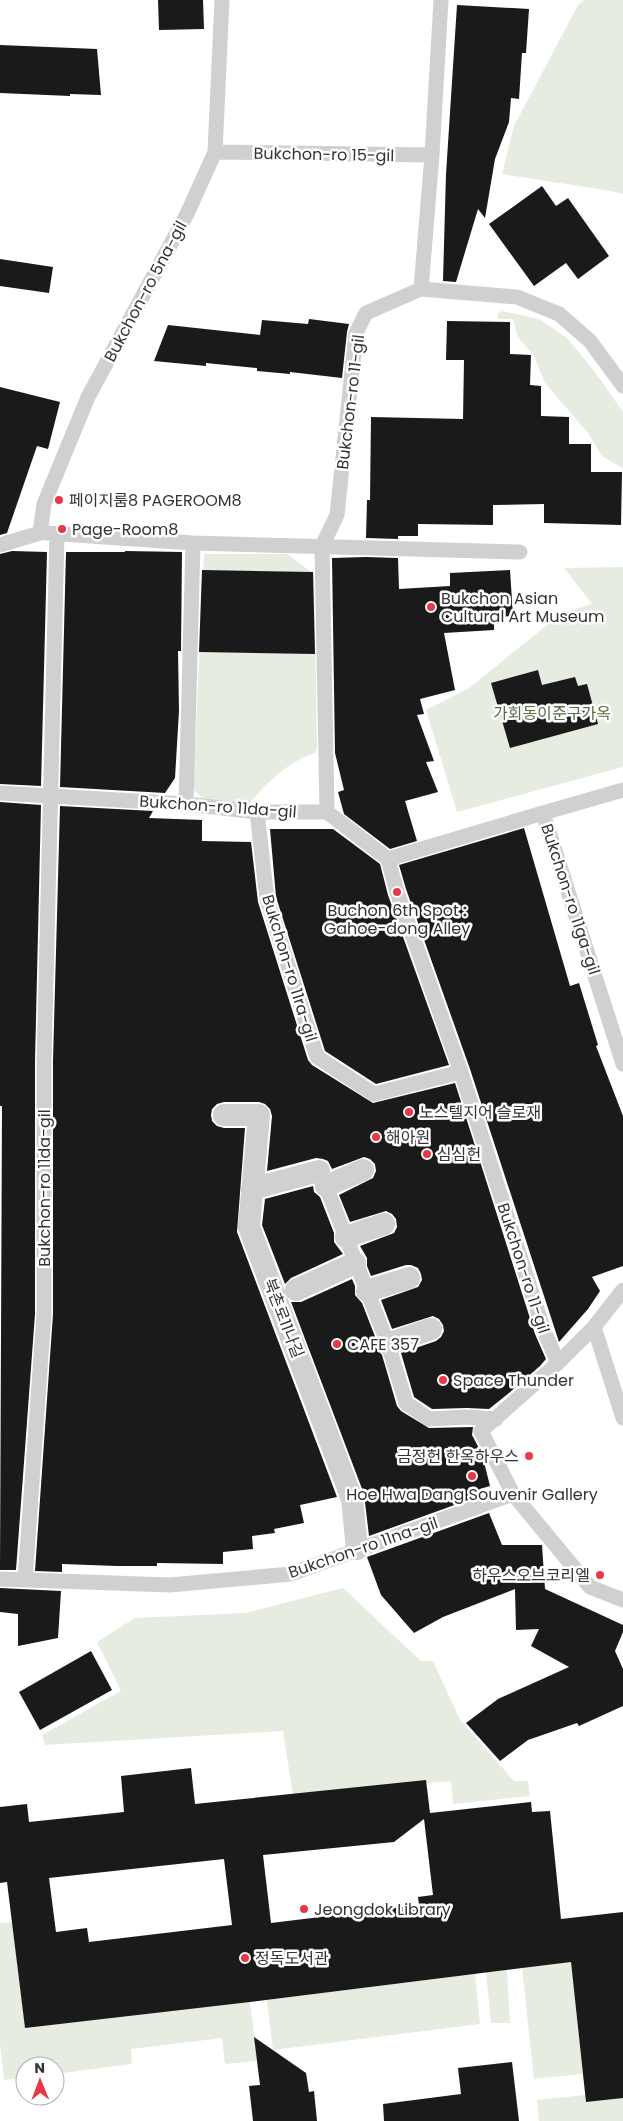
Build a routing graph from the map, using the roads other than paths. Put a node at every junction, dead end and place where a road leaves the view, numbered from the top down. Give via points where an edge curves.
1 (222, 0) edge
2 (441, 0) edge
3 (216, 152) junction
4 (432, 155) junction
5 (421, 289) junction
6 (623, 386) edge
7 (40, 533) junction
8 (57, 534) junction
9 (193, 543) junction
10 (0, 545) edge
11 (322, 546) junction
12 (520, 552) dead end
13 (623, 790) edge
14 (0, 793) edge
15 (49, 795) junction
16 (186, 804) junction
17 (257, 812) junction
18 (327, 812) junction
19 (543, 813) junction
20 (388, 859) junction
21 (623, 1064) edge
22 (461, 1072) junction
23 (224, 1115) dead end
24 (363, 1170) dead end
25 (323, 1178) junction
26 (252, 1189) junction
27 (384, 1224) dead end
28 (346, 1237) junction
29 (355, 1263) junction
30 (409, 1278) dead end
31 (296, 1290) dead end
32 (623, 1290) edge
33 (367, 1291) junction
34 (594, 1327) junction
35 (431, 1329) dead end
36 (388, 1344) junction
37 (558, 1362) junction
38 (623, 1418) edge
39 (496, 1419) junction
40 (513, 1494) junction
41 (357, 1549) junction
42 (0, 1580) edge
43 (25, 1580) junction
44 (623, 1600) edge

1 - 3 lane, Bukchon-ro 5na-gil
2 - 4 lane
3 - 4 lane, Bukchon-ro 15-gil
3 - 7 lane, Bukchon-ro 5na-gil via 187,214 88,397 44,504
4 - 5 lane
5 - 6 lane, Bukchon-ro 11-gil via 517,297 559,314 590,341
5 - 11 lane, Bukchon-ro 11-gil via 366,314 356,333 337,515
7 - 8 lane
7 - 10 lane
8 - 9 lane
8 - 15 lane, Bukchon-ro 11da-gil
9 - 11 lane
9 - 16 lane
11 - 12 lane
11 - 18 lane, Bukchon-ro 11-gil
13 - 19 lane, Bukchon-ro 11ga-gil
14 - 15 lane
15 - 16 lane, Bukchon-ro 11da-gil
15 - 43 lane, Bukchon-ro 11da-gil via 44,1314
16 - 17 lane, Bukchon-ro 11da-gil
17 - 18 lane, Bukchon-ro 11da-gil
17 - 22 lane, Bukchon-ro 11ra-gil via 267,898 317,1057 374,1094
18 - 20 lane
19 - 20 lane
19 - 21 lane, Bukchon-ro 11ga-gil
20 - 22 lane, Bukchon-ro 11-gil
22 - 37 lane, Bukchon-ro 11-gil via 544,1331
23 - 26 street, 북촌로11나길 via 259,1115
24 - 25 street
25 - 26 street
25 - 28 lane
26 - 41 street, 북촌로11나길 via 249,1227 352,1499
27 - 28 street
28 - 29 lane
29 - 31 street
29 - 33 lane
30 - 33 street
32 - 34 lane
33 - 36 lane
34 - 37 lane
34 - 38 lane
35 - 36 street
36 - 39 lane via 406,1403 429,1419
37 - 39 lane
39 - 40 lane via 481,1431
40 - 41 lane, Bukchon-ro 11na-gil
40 - 44 lane via 590,1587
41 - 43 lane, Bukchon-ro 11na-gil via 290,1574 170,1585
42 - 43 lane, Bukchon-ro 11na-gil

